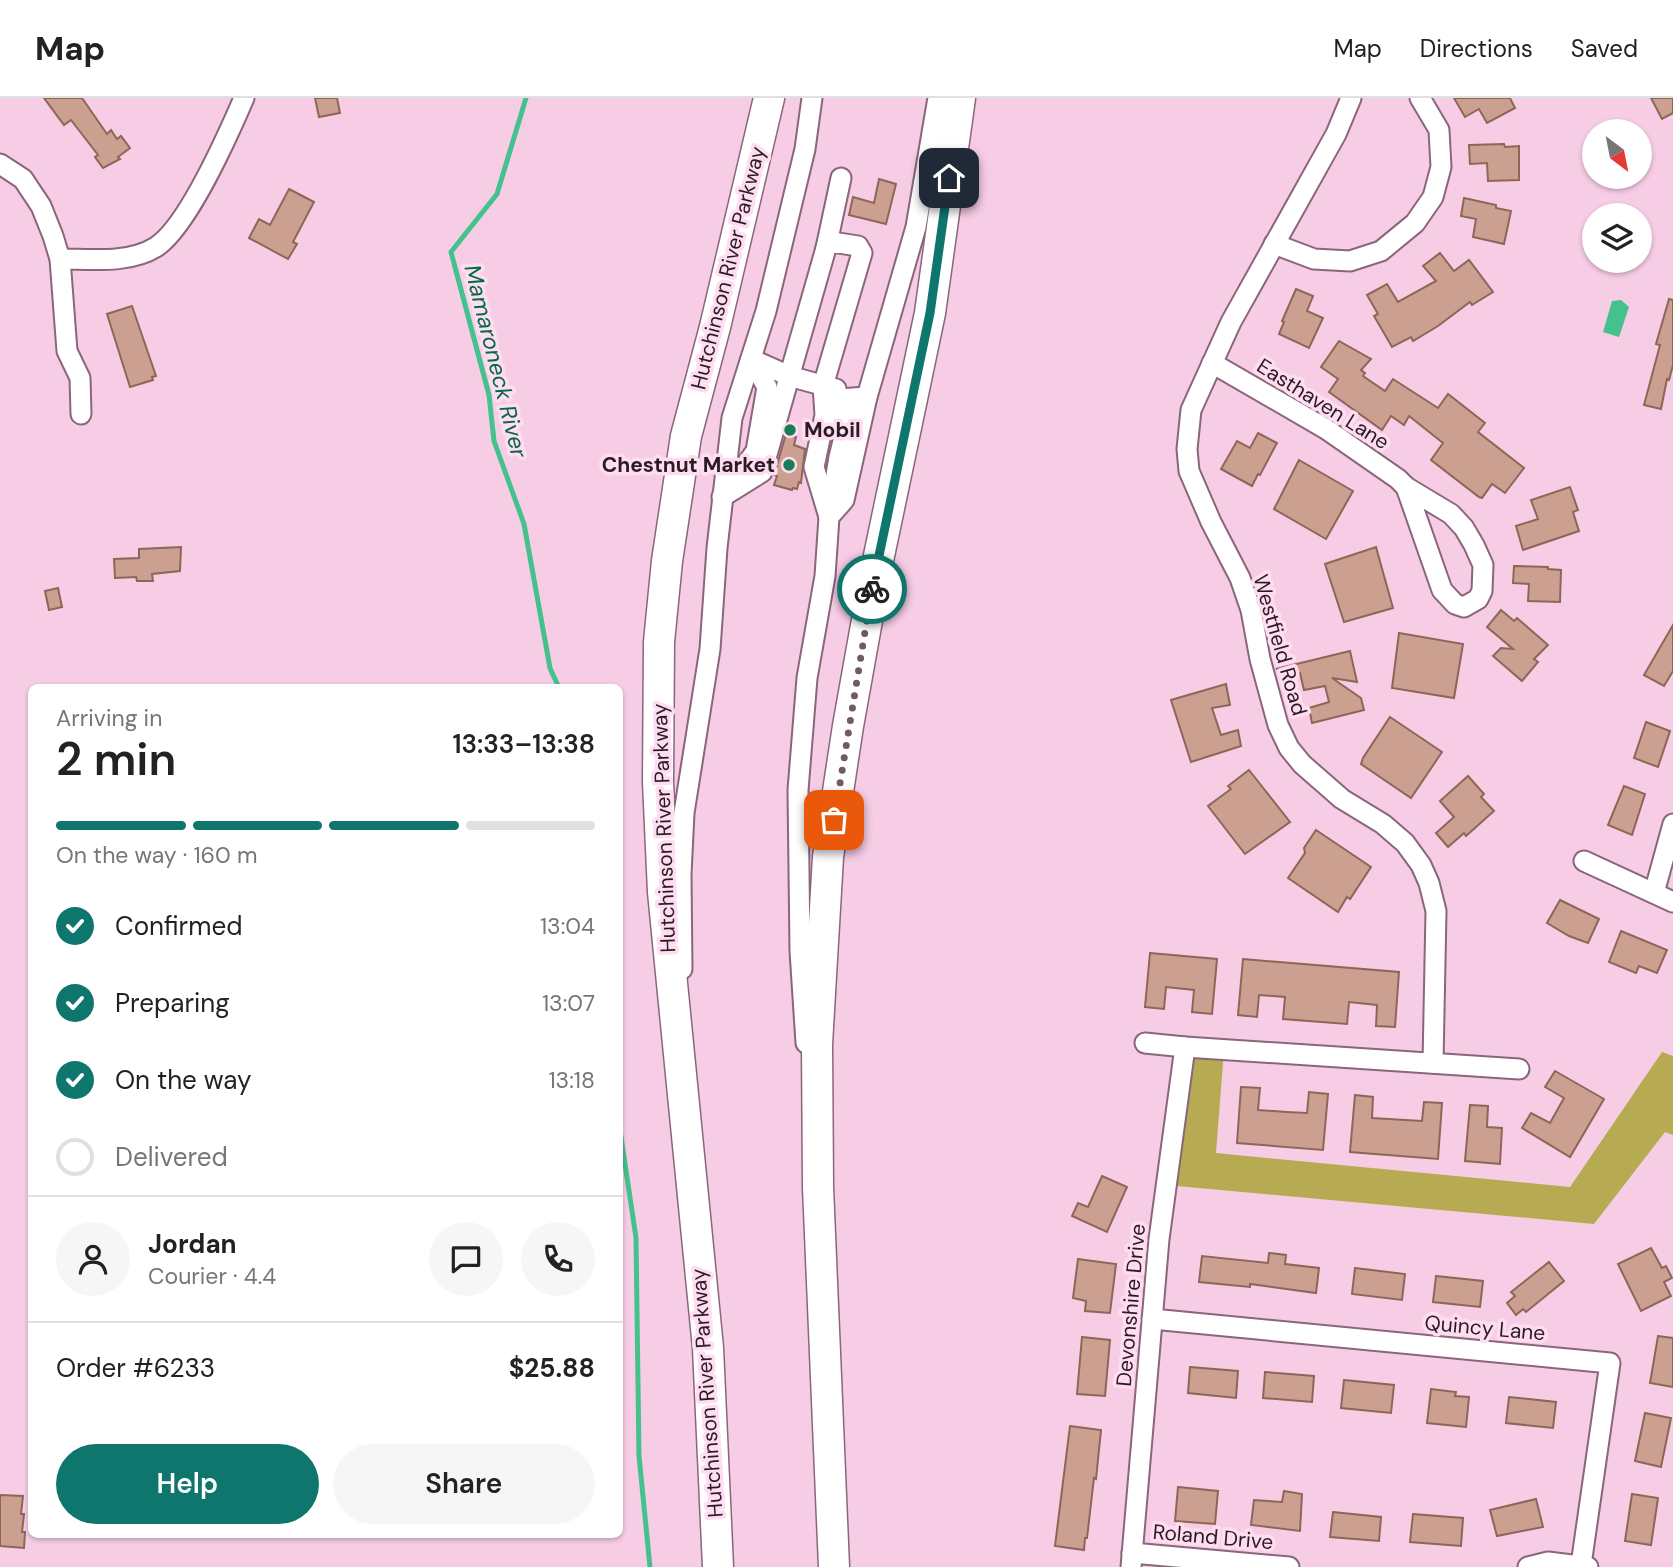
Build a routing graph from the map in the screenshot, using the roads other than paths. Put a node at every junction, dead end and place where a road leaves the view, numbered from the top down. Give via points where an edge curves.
1 (769, 98) edge
2 (812, 98) edge
3 (938, 98) edge
4 (960, 98) edge
5 (1351, 98) edge
6 (1419, 98) edge
7 (243, 100) edge
8 (0, 164) edge
9 (841, 178) dead end
10 (1274, 244) junction
11 (826, 248) junction
12 (60, 259) junction
13 (751, 359) junction
14 (1212, 363) junction
15 (789, 376) junction
16 (823, 386) junction
17 (867, 397) junction
18 (81, 414) dead end
19 (1406, 487) junction
20 (722, 497) junction
21 (829, 517) junction
22 (1673, 824) edge
23 (1584, 861) dead end
24 (1654, 893) junction
25 (1673, 902) edge
26 (1145, 1043) dead end
27 (1185, 1047) junction
28 (1433, 1063) junction
29 (1519, 1069) dead end
30 (680, 1073) junction
31 (818, 1187) junction
32 (1153, 1319) junction
33 (1132, 1560) edge
34 (1585, 1566) edge
35 (718, 1567) edge
36 (834, 1567) edge
37 (1289, 1567) edge
38 (1528, 1567) edge

1 - 30 highway, Hutchinson River Parkway via 686,436 659,642 663,892
2 - 13 street via 802,163
3 - 17 street via 916,227
4 - 31 highway via 930,313 876,570 828,857 817,1044
5 - 10 street, Westfield Road via 1336,134
6 - 10 street via 1439,130 1441,167 1433,197 1415,223 1381,251 1350,261 1314,259
7 - 12 street via 188,210 155,248 117,259
8 - 12 street via 23,179 41,206
9 - 11 street
10 - 14 street, Westfield Road
11 - 15 street
11 - 16 street via 832,242 858,246 862,253
12 - 18 street via 67,351 80,379
13 - 15 street
13 - 20 street via 732,418
13 - 20 street via 767,387 756,451
14 - 19 street, Easthaven Lane via 1326,429
14 - 28 street, Westfield Road via 1191,410 1189,471 1248,600 1274,711 1289,748 1342,799 1405,843 1425,874 1436,911
15 - 16 street
15 - 20 street via 762,472
16 - 17 street
16 - 21 street via 825,415 814,467
17 - 21 street via 844,500
17 - 21 street via 839,400 826,455
19 - 19 street, Easthaven Lane via 1442,590 1464,607 1482,591 1483,565 1474,545 1451,514
20 - 30 street via 710,649 684,813
21 - 31 street via 825,576 807,678 798,790 800,951
22 - 24 street
23 - 24 street
24 - 25 street
26 - 27 street
27 - 28 street
27 - 32 street, Devonshire Drive
28 - 29 street
30 - 35 highway, Hutchinson River Parkway via 708,1349
31 - 36 highway
32 - 33 street, Devonshire Drive
32 - 34 street, Quincy Lane via 1610,1363
33 - 37 street, Roland Drive
34 - 38 street via 1548,1562

